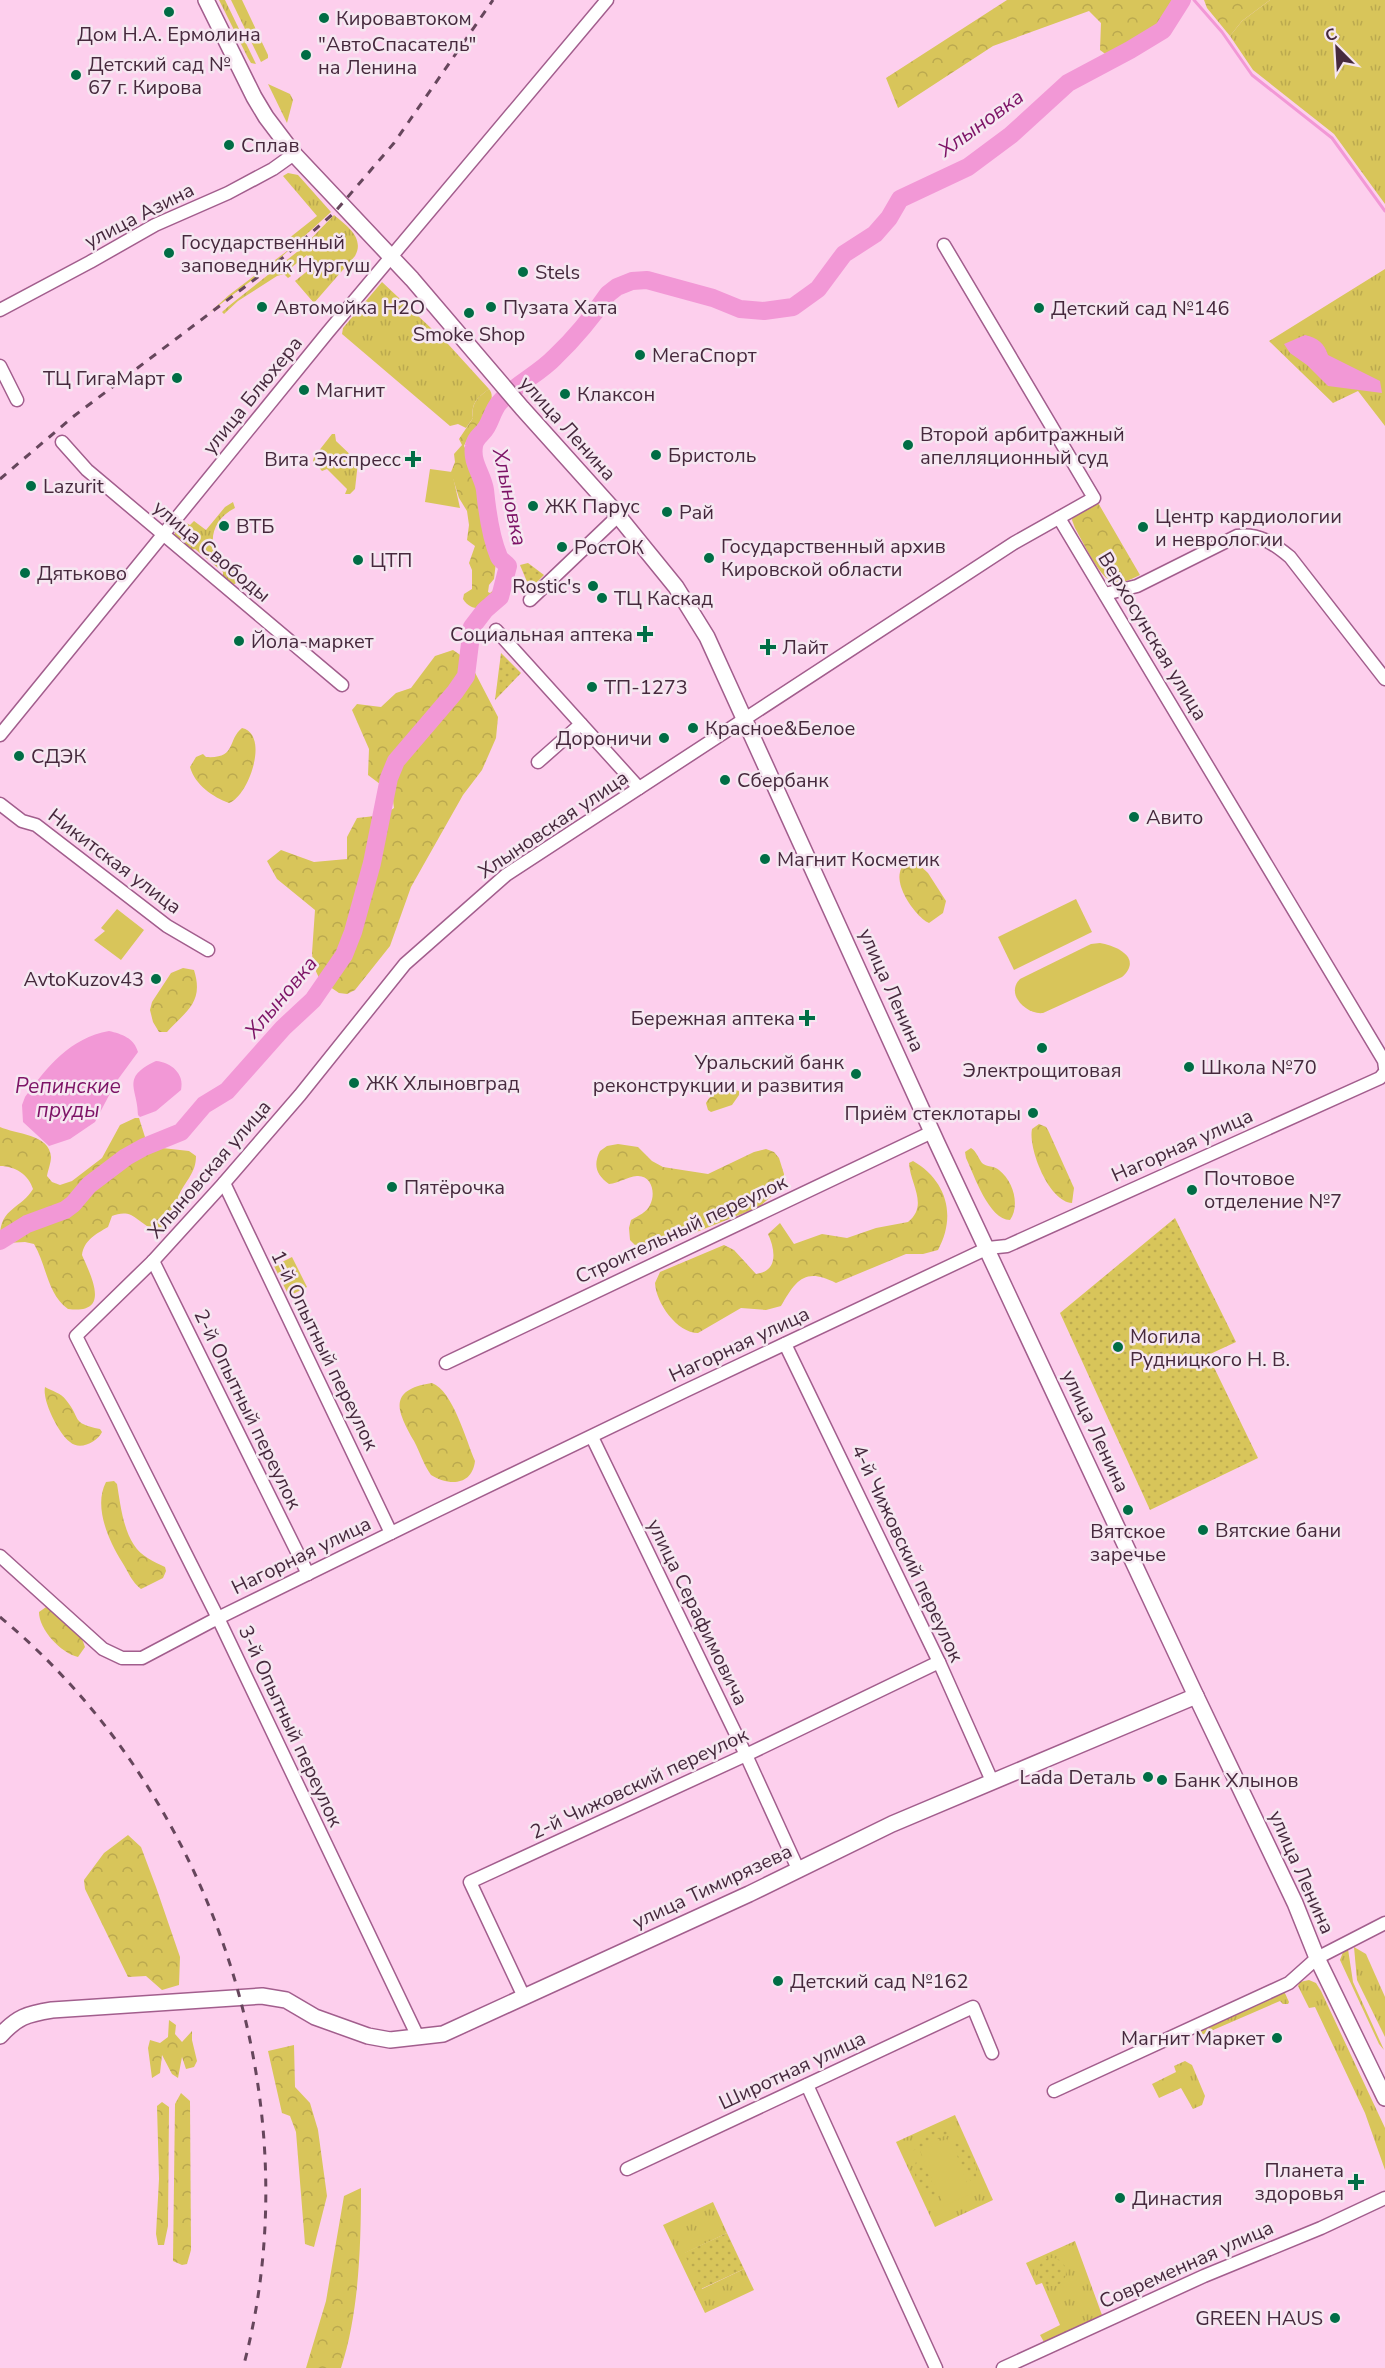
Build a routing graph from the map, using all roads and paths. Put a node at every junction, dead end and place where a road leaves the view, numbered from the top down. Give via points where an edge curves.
1 (206, 0) edge
2 (607, 0) edge
3 (294, 154) junction
4 (944, 245) dead end
5 (391, 258) junction
6 (0, 310) edge
7 (0, 366) edge
8 (17, 400) dead end
9 (62, 442) dead end
10 (618, 516) junction
11 (1059, 518) junction
12 (162, 536) junction
13 (1105, 594) junction
14 (530, 600) dead end
15 (496, 630) dead end
16 (1385, 680) edge
17 (342, 685) dead end
18 (746, 719) junction
19 (581, 724) junction
20 (0, 735) edge
21 (538, 762) dead end
22 (639, 788) junction
23 (0, 804) edge
24 (208, 950) dead end
25 (1384, 1061) edge
26 (1385, 1070) edge
27 (932, 1132) junction
28 (224, 1184) junction
29 (988, 1248) junction
30 (153, 1261) junction
31 (76, 1336) joint
32 (785, 1344) junction
33 (446, 1363) dead end
34 (592, 1437) junction
35 (391, 1533) junction
36 (0, 1556) edge
37 (308, 1574) junction
38 (218, 1618) junction
39 (939, 1662) junction
40 (1196, 1696) junction
41 (746, 1755) junction
42 (992, 1780) junction
43 (798, 1869) junction
44 (1385, 1923) edge
45 (1317, 1958) junction
46 (524, 1998) junction
47 (0, 2036) edge
48 (418, 2037) junction
49 (992, 2053) dead end
50 (807, 2085) junction
51 (1054, 2091) dead end
52 (1385, 2098) edge
53 (627, 2169) dead end
54 (1385, 2198) edge
55 (936, 2368) edge
56 (1004, 2368) edge

1 - 3 main road, улица Ленина via 254,97
2 - 5 street, улица Блюхера
3 - 5 main road, улица Ленина
3 - 6 street, улица Азина via 228,193 155,225
4 - 11 street via 1094,498
5 - 10 main road, улица Ленина
5 - 12 street, улица Блюхера
7 - 8 street
9 - 12 street, улица Свободы via 87,470
10 - 14 street
10 - 18 main road, улица Ленина via 676,588 707,637
11 - 13 street, Верхосунская улица
11 - 18 street, Хлыновская улица via 1014,543
12 - 17 street, улица Свободы
12 - 20 street, улица Блюхера
13 - 16 street via 1137,586 1237,536 1260,537 1290,557
13 - 25 street, Верхосунская улица
15 - 19 street
18 - 22 street, Хлыновская улица
18 - 27 main road, улица Ленина
19 - 21 street
19 - 22 street
22 - 28 street, Хлыновская улица via 513,869 417,952
23 - 24 street, Никитская улица via 22,821 36,825 167,926
25 - 26 street, Нагорная улица
26 - 29 street, Нагорная улица via 1380,1078 1007,1246
27 - 29 main road, улица Ленина
27 - 33 street, Строительный переулок
28 - 30 street, Хлыновская улица
28 - 35 street, 1-й Опытный переулок
29 - 32 street, Нагорная улица
29 - 40 main road, улица Ленина
30 - 31 street, Хлыновская улица
30 - 37 street, 2-й Опытный переулок
31 - 38 street, 3-й Опытный переулок
32 - 34 street, Нагорная улица
32 - 39 street, 4-й Чижовский переулок
34 - 35 street, Нагорная улица
34 - 41 street, улица Серафимовича
35 - 37 street, Нагорная улица
36 - 38 street, Нагорная улица via 115,1656 142,1658
37 - 38 street, Нагорная улица
38 - 48 street, 3-й Опытный переулок
39 - 41 street, 2-й Чижовский переулок
39 - 42 street, 4-й Чижовский переулок
40 - 42 main road, улица Тимирязева
40 - 45 main road, улица Ленина
41 - 43 street, улица Серафимовича
41 - 46 street, 2-й Чижовский переулок via 470,1882
42 - 43 main road, улица Тимирязева
43 - 46 main road, улица Тимирязева
44 - 45 street
45 - 51 street via 1289,1983
45 - 52 main road, улица Ленина
46 - 48 main road, улица Тимирязева via 443,2034
47 - 48 main road, улица Тимирязева via 27,2014 44,2011 262,1996 286,2000 315,2017 368,2036 390,2040
49 - 50 street, Широтная улица via 973,2007
50 - 53 street, Широтная улица
50 - 55 street
54 - 56 street, Современная улица

